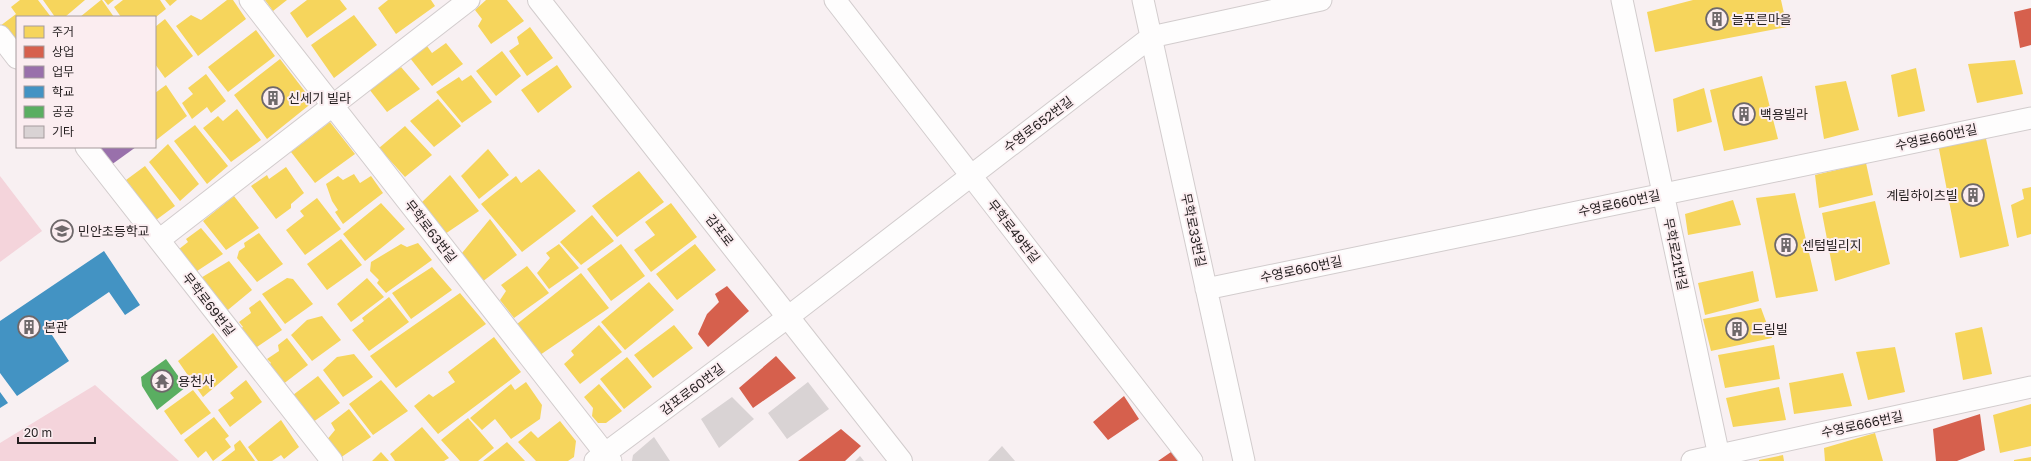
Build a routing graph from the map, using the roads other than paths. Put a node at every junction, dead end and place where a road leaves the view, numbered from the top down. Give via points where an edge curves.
1 (250, 0) edge
2 (469, 0) edge
3 (539, 0) edge
4 (1143, 0) edge
5 (1321, 0) edge
6 (1622, 0) edge
7 (843, 3) edge
8 (0, 36) edge
9 (1151, 37) junction
10 (16, 57) edge
11 (332, 105) junction
12 (2031, 118) edge
13 (87, 148) edge
14 (971, 176) junction
15 (1664, 194) junction
16 (159, 240) junction
17 (1206, 289) junction
18 (788, 317) junction
19 (2031, 388) edge
20 (604, 458) edge
21 (1720, 458) edge
22 (332, 461) edge
23 (901, 461) edge
24 (1192, 461) edge
25 (1244, 461) edge
26 (1692, 461) edge

1 - 11 street, 무학로63번길
2 - 11 street
3 - 18 street, 감포로
4 - 9 street, 무학로33번길
5 - 9 street, 수영로652번길
6 - 15 street, 무학로21번길
7 - 14 street, 무학로49번길
8 - 10 street
9 - 14 street, 수영로652번길
9 - 17 street, 무학로33번길
11 - 16 street
11 - 20 street, 무학로63번길
12 - 15 street, 수영로660번길
13 - 16 street, 무학로69번길
14 - 18 street, 수영로652번길
14 - 24 street, 무학로49번길
15 - 17 street, 수영로660번길
15 - 21 street, 무학로21번길
16 - 22 street, 무학로69번길
17 - 25 street, 무학로33번길
18 - 20 street, 감포로60번길
18 - 23 street, 감포로
19 - 21 street, 수영로666번길
21 - 26 street, 수영로666번길

